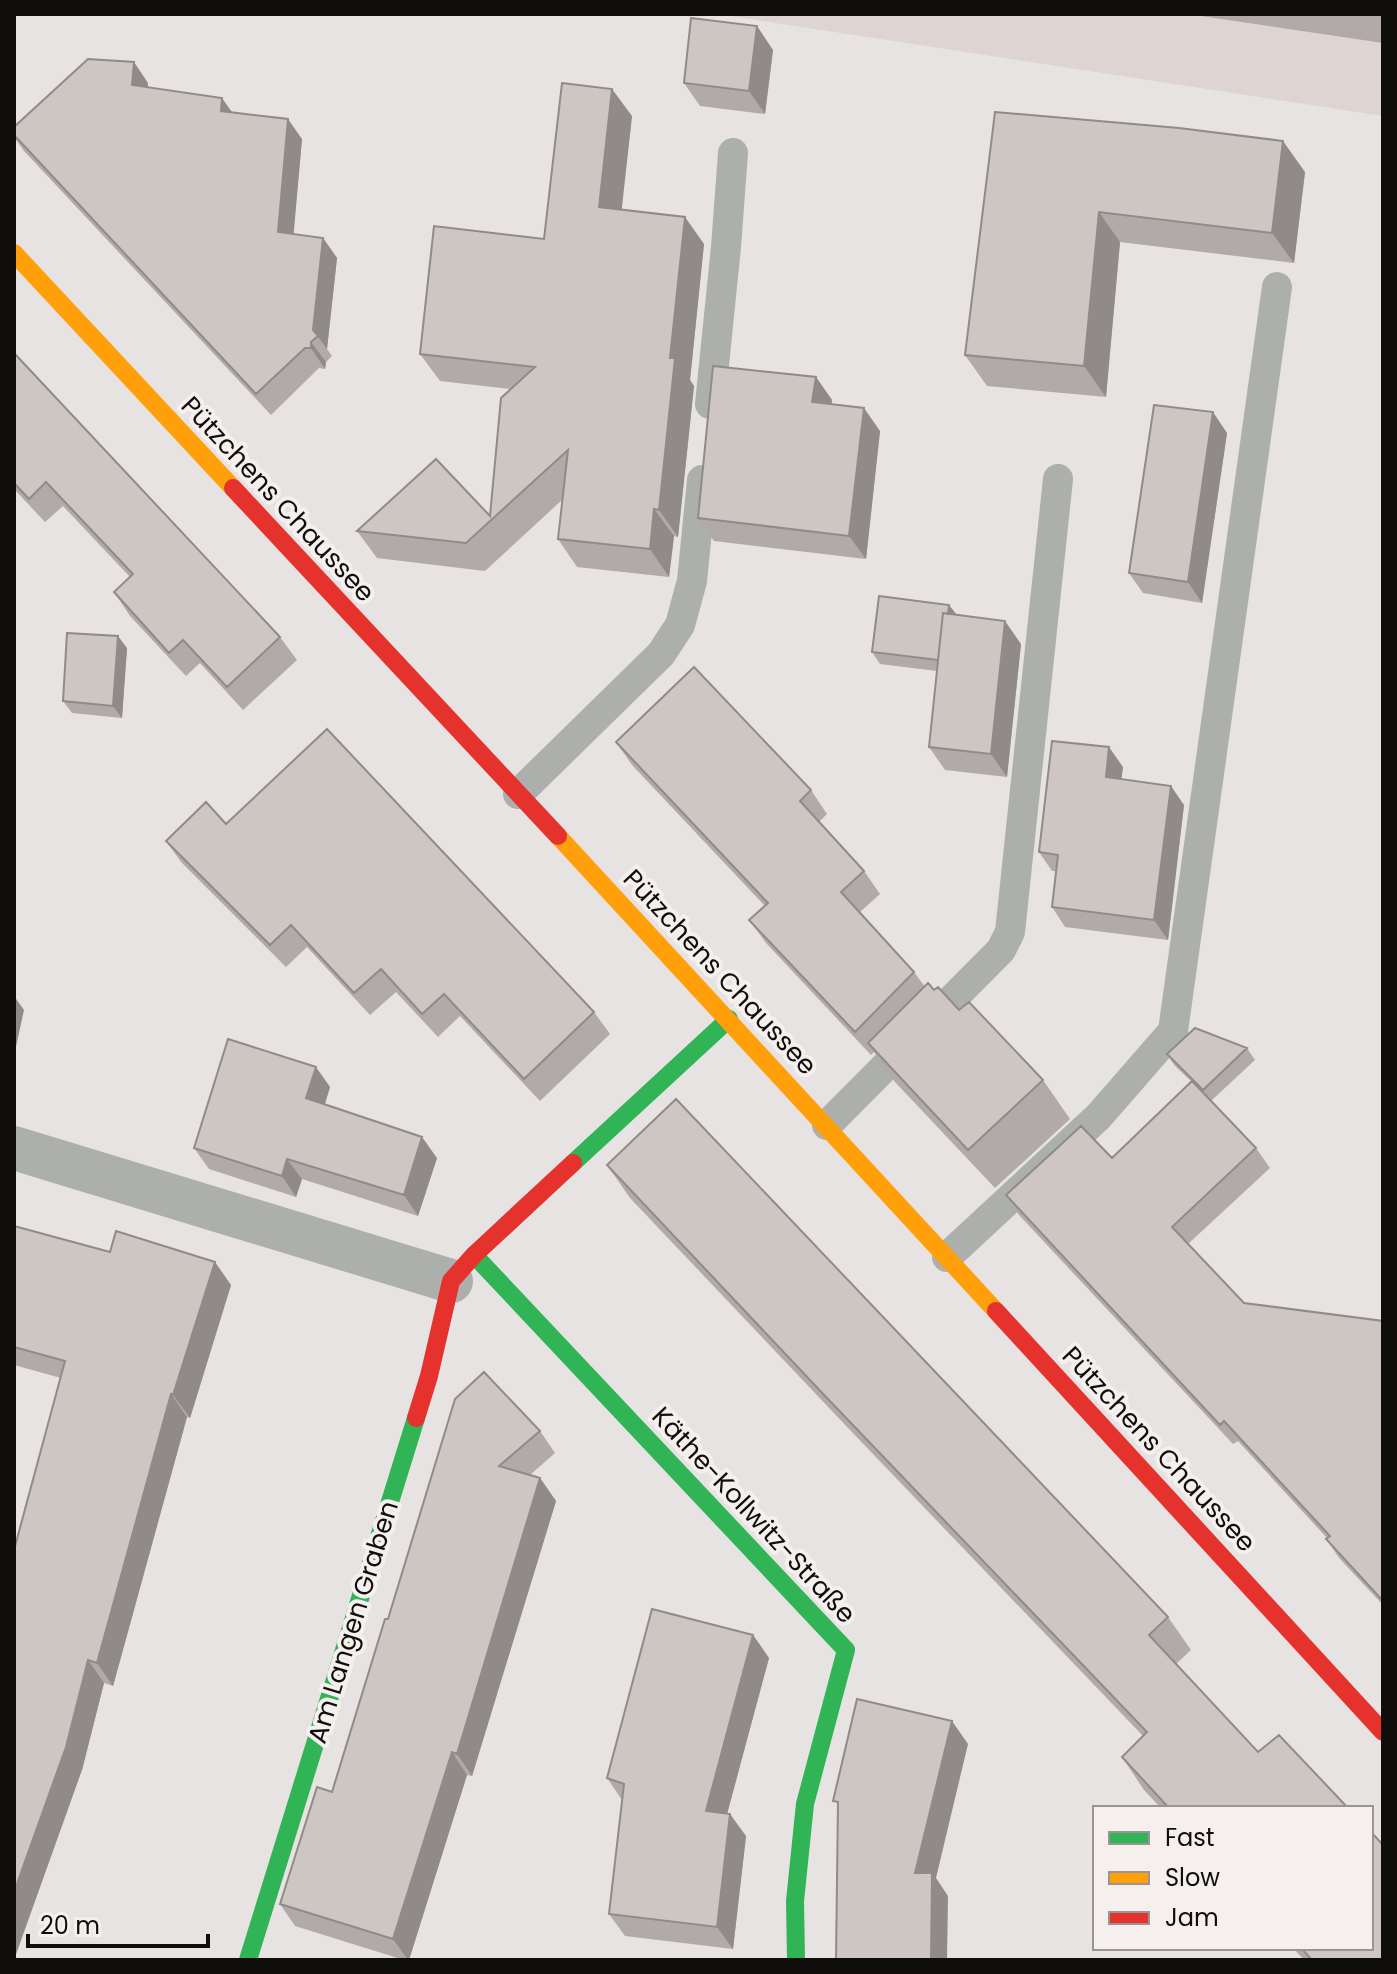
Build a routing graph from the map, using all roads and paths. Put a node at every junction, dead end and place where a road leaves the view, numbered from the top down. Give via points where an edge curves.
1 (733, 153) dead end
2 (14, 253) edge
3 (1277, 287) dead end
4 (1058, 479) dead end
5 (518, 794) junction
6 (729, 1019) junction
7 (827, 1125) junction
8 (14, 1148) edge
9 (947, 1257) junction
10 (462, 1268) junction
11 (1383, 1732) edge
12 (248, 1960) edge
13 (796, 1960) edge

1 - 5 lane via 692,581 680,625 661,654
2 - 5 street, Pützchens Chaussee
3 - 9 lane via 1173,1031 1099,1116
4 - 7 lane via 1010,932 1001,950
5 - 6 street, Pützchens Chaussee
6 - 7 street, Pützchens Chaussee
6 - 10 street
7 - 9 street, Pützchens Chaussee
8 - 10 street
9 - 11 street, Pützchens Chaussee
10 - 12 street, Am Langen Graben
10 - 13 street, Käthe-Kollwitz-Straße via 846,1650 805,1804 795,1901

